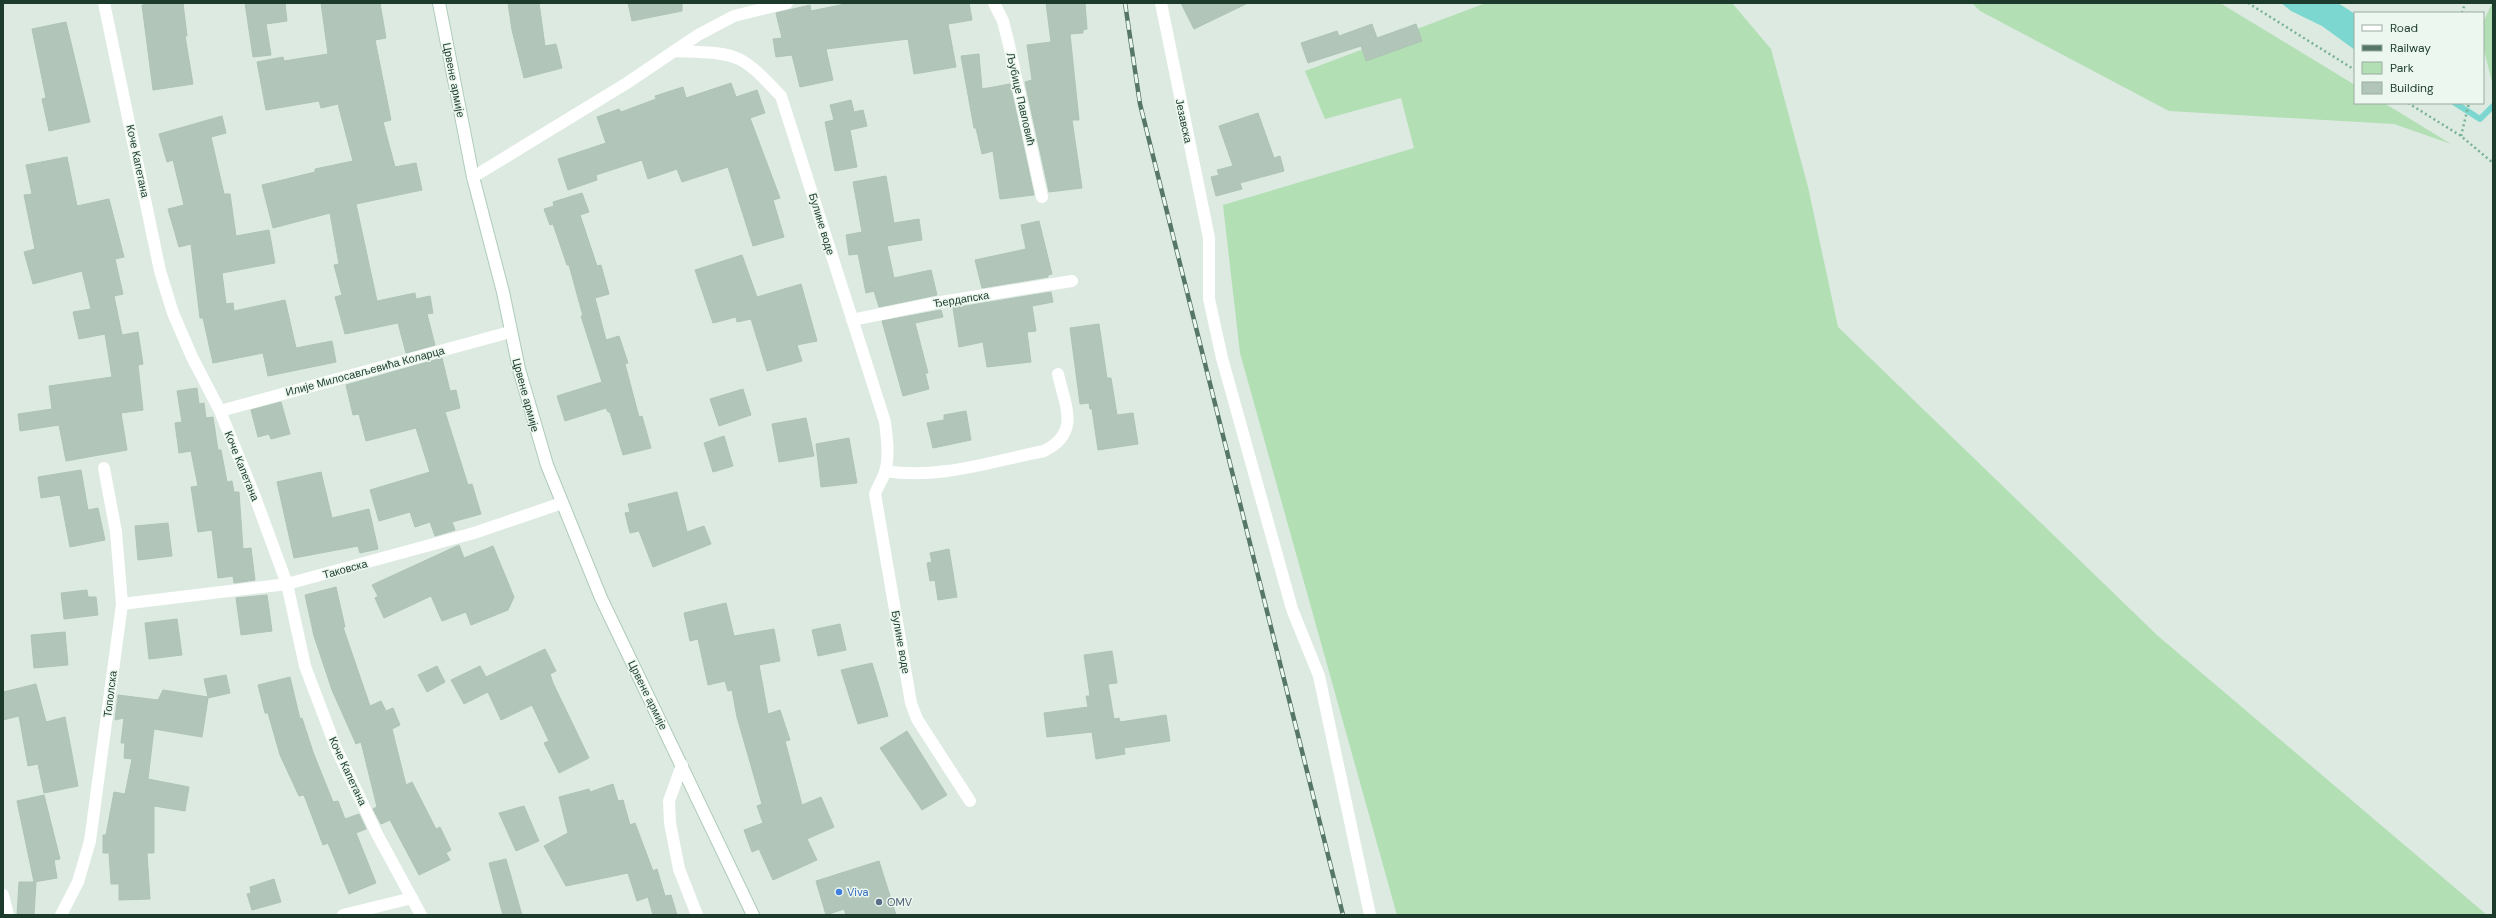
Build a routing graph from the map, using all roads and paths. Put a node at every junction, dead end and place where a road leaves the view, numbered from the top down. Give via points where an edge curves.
1 (104, 3) edge
2 (439, 3) edge
3 (787, 3) edge
4 (994, 3) edge
5 (1161, 3) edge
6 (2248, 3) edge
7 (750, 7) edge
8 (674, 51) junction
9 (2354, 69) edge
10 (2410, 104) edge
11 (2469, 104) edge
12 (2461, 136) junction
13 (2493, 163) edge
14 (473, 177) junction
15 (1042, 197) dead end
16 (1072, 281) dead end
17 (852, 320) junction
18 (510, 332) junction
19 (1058, 374) dead end
20 (220, 411) junction
21 (104, 468) dead end
22 (885, 471) junction
23 (562, 503) junction
24 (287, 584) junction
25 (122, 604) junction
26 (682, 765) junction
27 (970, 801) dead end
28 (3, 895) edge
29 (412, 898) junction
30 (8, 915) edge
31 (61, 915) edge
32 (343, 915) edge
33 (421, 915) edge
34 (698, 915) edge
35 (753, 915) edge
36 (1370, 915) edge

1 - 20 street, Коче Капетана via 160,271 176,320
2 - 14 street, Црвене армије
3 - 7 street
4 - 15 street, Љубице Павловић via 1003,21
5 - 36 street, Језавска via 1209,238 1210,299 1222,358 1292,610 1319,676
6 - 9 path
7 - 8 street
8 - 14 street
8 - 17 street, Булине воде via 739,58 781,96
10 - 12 path
11 - 12 path
12 - 13 path
14 - 18 street, Црвене армије via 503,292
16 - 17 street, Ђердапска via 935,303
17 - 22 street, Булине воде via 885,422 888,442
18 - 20 street, Илије Милосављевића Коларца
18 - 23 street, Црвене армије via 534,425
19 - 22 street via 1068,420 1067,430 1057,445 1044,451 928,474
20 - 24 street, Коче Капетана
21 - 25 street, Тополска via 116,532
22 - 27 street, Булине воде via 875,494 911,703 917,719
23 - 24 street, Таковска via 474,534
23 - 26 street, Црвене армије via 601,598
24 - 25 street, Таковска
24 - 29 street, Коче Капетана via 305,666 336,748 377,834
25 - 31 street, Тополска via 90,841 78,882
26 - 34 street via 669,801 670,823 679,869
26 - 35 street, Црвене армије
28 - 30 street
29 - 32 street
29 - 33 street, Коче Капетана

